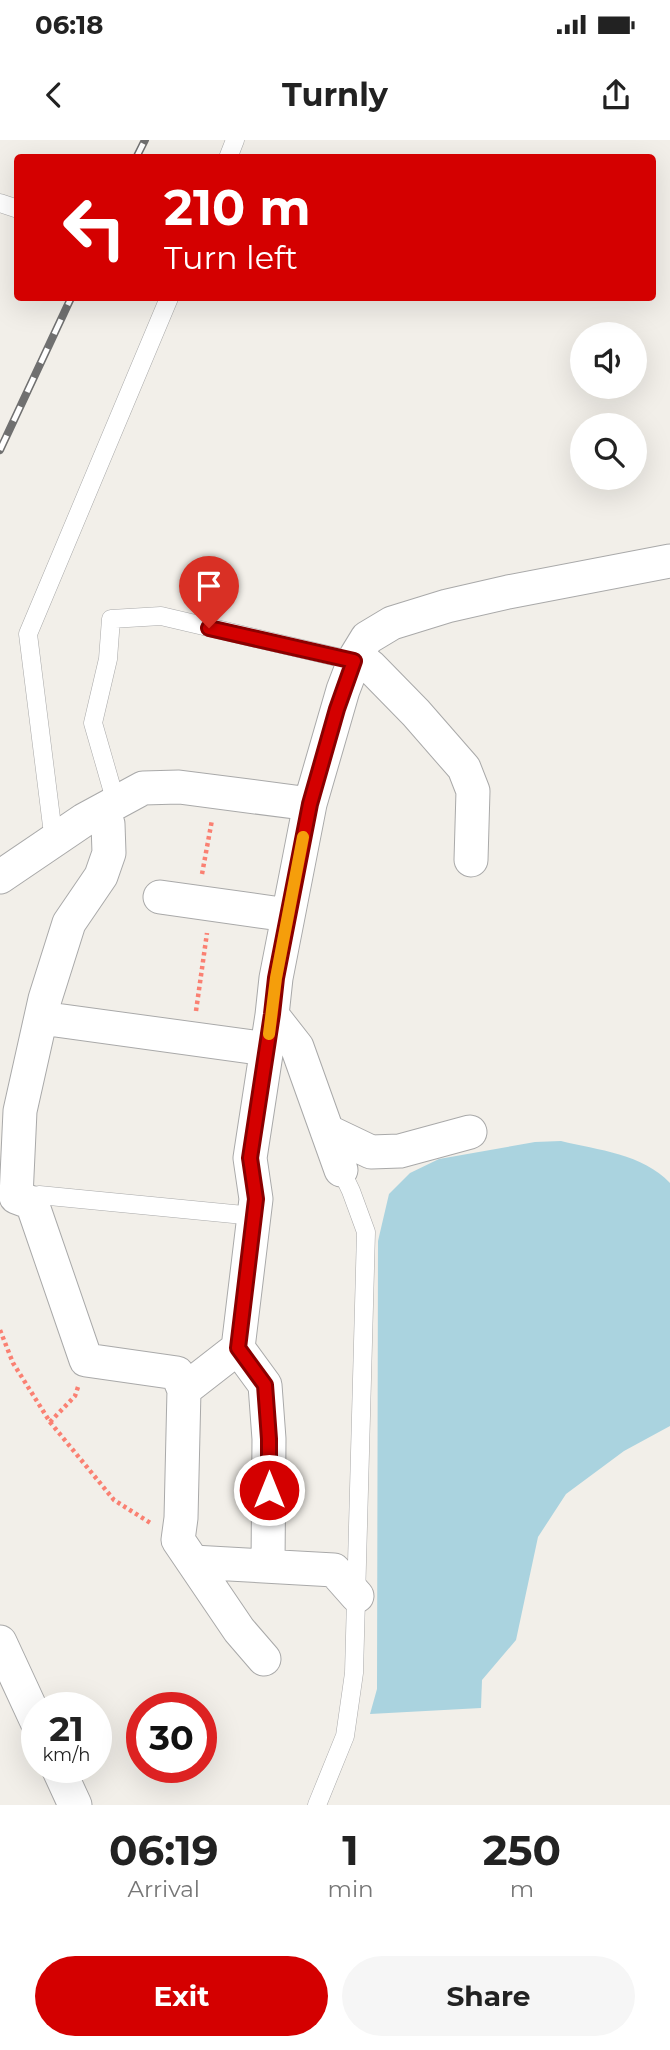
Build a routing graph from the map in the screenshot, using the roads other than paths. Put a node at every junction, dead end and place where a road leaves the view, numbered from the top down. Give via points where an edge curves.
1 (168, 301) edge
2 (670, 561) edge
3 (354, 661) junction
4 (310, 804) junction
5 (111, 805) junction
6 (58, 837) junction
7 (471, 860) dead end
8 (0, 877) edge
9 (160, 897) dead end
10 (288, 915) junction
11 (272, 1014) junction
12 (41, 1018) junction
13 (267, 1049) junction
14 (327, 1131) junction
15 (470, 1132) dead end
16 (341, 1171) joint
17 (33, 1203) junction
18 (254, 1216) junction
19 (238, 1348) junction
20 (184, 1390) junction
21 (186, 1551) junction
22 (268, 1566) junction
23 (357, 1596) junction
24 (0, 1642) edge
25 (264, 1659) dead end
26 (11, 1697) edge
27 (65, 1783) edge
28 (75, 1805) edge
29 (317, 1805) edge

1 - 6 lane via 28,634 52,826
2 - 3 street via 436,610 392,624 367,638
3 - 4 street
3 - 5 lane via 160,616 111,619 108,659 93,723 112,789
3 - 7 street via 370,666 464,768 473,791
4 - 5 street via 179,787 143,788
4 - 10 street
5 - 6 street
5 - 12 street via 109,853 101,876 69,923
6 - 8 street
9 - 10 street
10 - 11 street
11 - 13 street
11 - 14 street via 298,1047
12 - 13 street
12 - 17 street via 20,1111 16,1196
13 - 18 street via 250,1158
14 - 15 street via 371,1152 400,1151
14 - 16 street
16 - 23 lane via 366,1233
17 - 18 lane via 39,1195
17 - 20 street via 86,1360 177,1373
18 - 19 street
19 - 20 street
19 - 22 street via 265,1385
20 - 21 street via 181,1518
21 - 22 street
21 - 25 street
22 - 23 street via 334,1570
23 - 29 lane via 354,1673 345,1736
24 - 26 street
27 - 28 street

